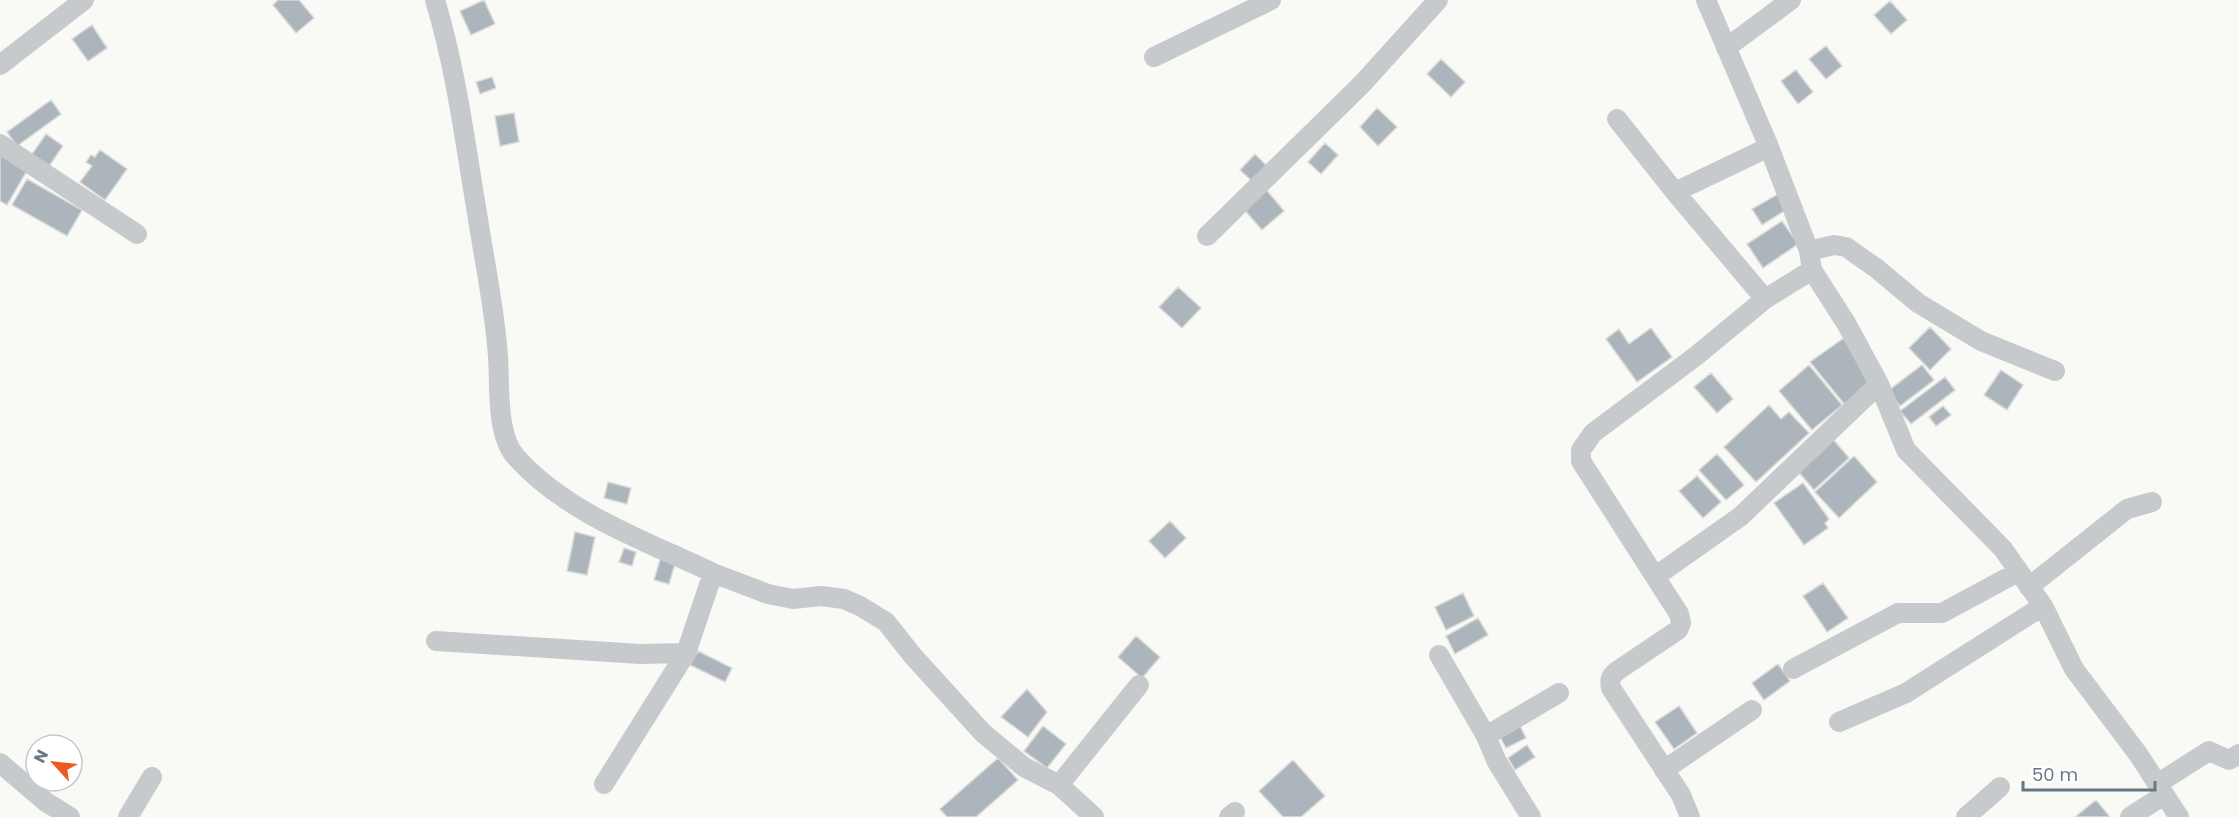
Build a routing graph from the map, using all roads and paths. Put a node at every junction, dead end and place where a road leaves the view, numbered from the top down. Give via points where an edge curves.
1 (84, 0) edge
2 (435, 0) edge
3 (1271, 0) edge
4 (1438, 0) edge
5 (1706, 0) edge
6 (1791, 0) edge
7 (1726, 48) junction
8 (1154, 57) dead end
9 (0, 65) edge
10 (1617, 119) dead end
11 (0, 144) edge
12 (1769, 147) junction
13 (1675, 192) junction
14 (137, 234) dead end
15 (1207, 236) dead end
16 (1810, 261) junction
17 (1765, 298) junction
18 (2055, 371) dead end
19 (1879, 384) junction
20 (2152, 502) dead end
21 (713, 573) junction
22 (1656, 576) junction
23 (2024, 580) junction
24 (2043, 606) junction
25 (436, 641) dead end
26 (686, 653) junction
27 (1438, 655) dead end
28 (1793, 669) dead end
29 (1139, 686) dead end
30 (1559, 693) dead end
31 (1752, 710) dead end
32 (1839, 722) dead end
33 (1486, 736) junction
34 (2239, 754) edge
35 (0, 763) edge
36 (1664, 770) junction
37 (152, 777) dead end
38 (604, 784) dead end
39 (1059, 785) junction
40 (2000, 787) dead end
41 (2161, 790) junction
42 (70, 817) edge
43 (128, 817) edge
44 (1094, 817) edge
45 (1531, 817) edge
46 (1690, 817) edge
47 (1966, 817) edge
48 (2130, 817) edge
49 (2179, 817) edge

1 - 9 street
2 - 21 street via 461,111 488,282 498,350 503,436 514,456 588,514
3 - 8 street
4 - 15 street via 1362,84
5 - 7 street
6 - 7 street
7 - 12 street
10 - 13 street
11 - 14 street
12 - 13 street
12 - 16 street
13 - 17 street
16 - 17 street
16 - 18 street via 1834,245 1846,247 1917,303 1981,341
16 - 19 street
17 - 22 street via 1593,434 1581,450 1581,460
19 - 22 street via 1741,516
19 - 23 street via 1906,450 2003,549
20 - 23 street via 2127,509
21 - 26 street
21 - 39 street via 793,600 821,596 860,606 886,622 983,733 1024,767
22 - 36 street via 1679,614 1678,630 1617,671 1609,682
23 - 24 street
23 - 28 street via 1942,613 1898,613
24 - 32 street via 1906,693
24 - 41 street via 2074,669
25 - 26 street via 639,654
26 - 38 street
27 - 33 street
29 - 39 street
30 - 33 street
31 - 36 street
33 - 45 street via 1497,762
34 - 41 street via 2229,760 2209,751
35 - 42 street
36 - 46 street via 1682,795
37 - 43 street
39 - 44 street
40 - 47 street
41 - 48 street
41 - 49 street

